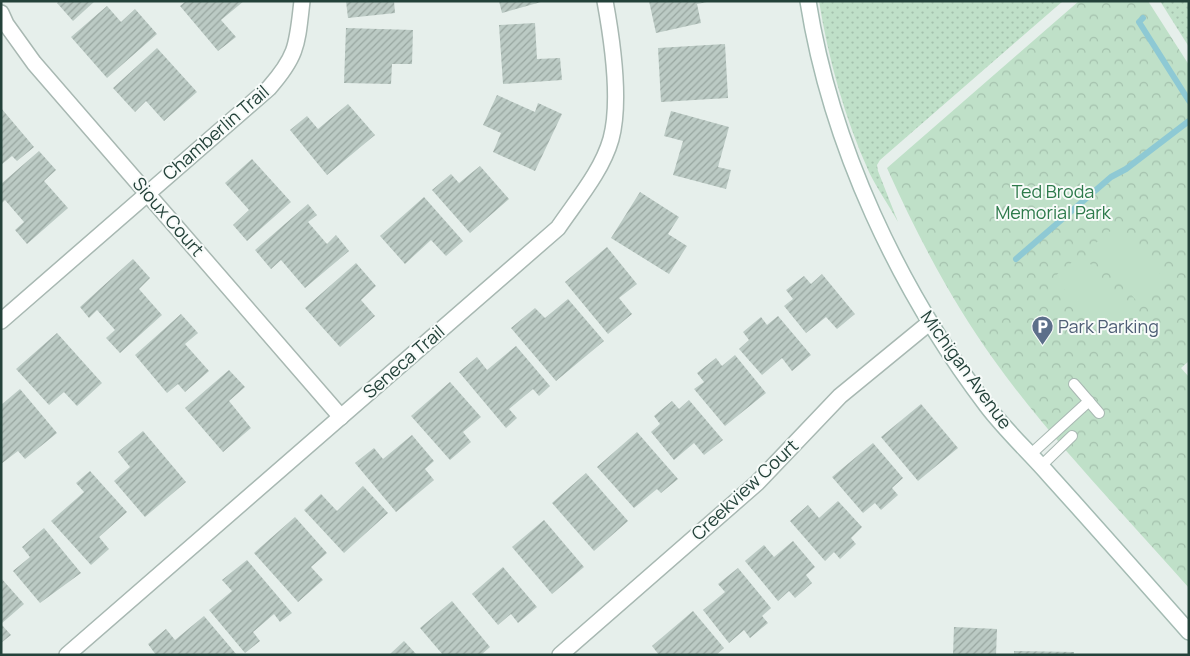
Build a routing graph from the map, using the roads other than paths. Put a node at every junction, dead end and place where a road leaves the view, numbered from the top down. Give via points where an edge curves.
1 (302, 1) edge
2 (605, 1) edge
3 (808, 1) edge
4 (1, 13) edge
5 (148, 193) junction
6 (1, 321) edge
7 (929, 323) junction
8 (1074, 384) dead end
9 (1089, 401) junction
10 (1099, 413) dead end
11 (341, 417) junction
12 (1072, 436) dead end
13 (1030, 454) junction
14 (1041, 466) junction
15 (1189, 632) edge
16 (67, 655) edge
17 (560, 655) edge

1 - 5 street, Chamberlin Trail via 296,49 285,70 269,88
2 - 11 street, Seneca Trail via 612,41 615,98 611,139 595,174 558,228
3 - 7 street, Michigan Avenue via 827,84 852,164 886,243
4 - 5 street, Sioux Court via 34,62
5 - 6 street, Chamberlin Trail
5 - 11 street, Sioux Court
7 - 13 street, Michigan Avenue via 988,407
7 - 17 street, Creekview Court via 840,396 757,484
8 - 9 lane
9 - 10 lane
9 - 13 lane
11 - 16 street, Seneca Trail
12 - 14 lane
13 - 14 street, Michigan Avenue
14 - 15 street, Michigan Avenue

